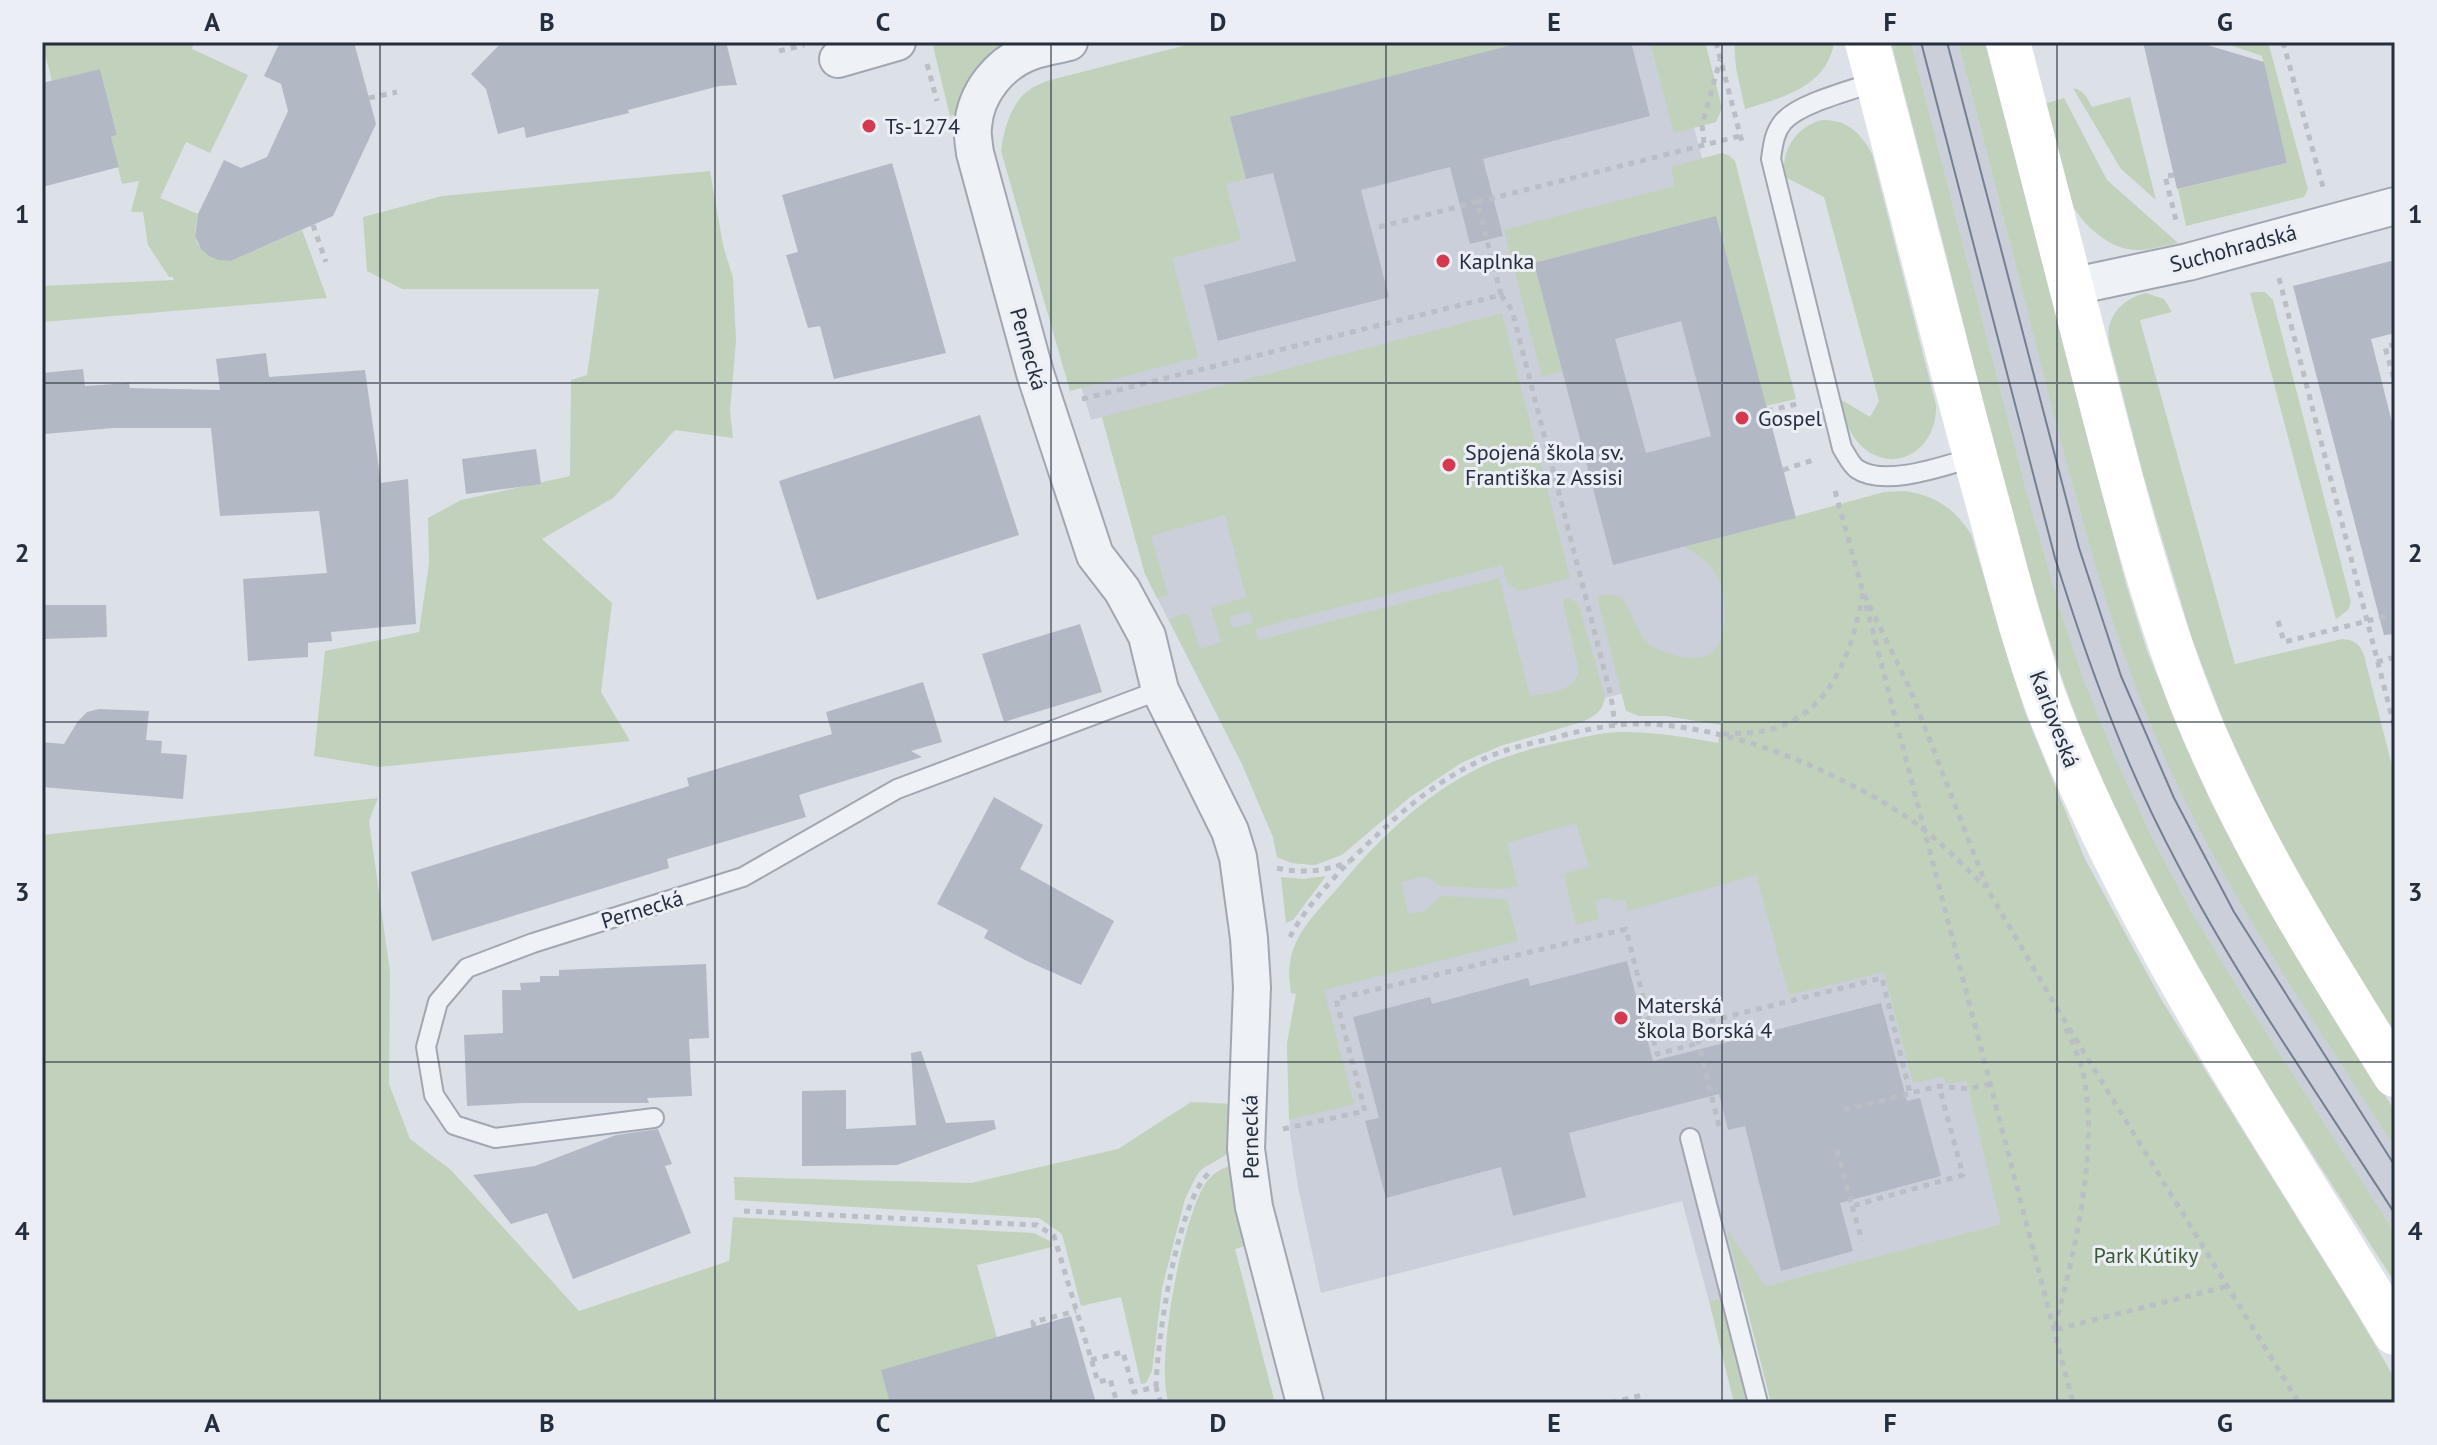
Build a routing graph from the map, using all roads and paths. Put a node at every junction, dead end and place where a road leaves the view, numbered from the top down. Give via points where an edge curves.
1 (897, 42) edge
2 (1069, 42) edge
3 (2008, 42) edge
4 (2283, 42) edge
5 (779, 51) dead end
6 (834, 58) edge
7 (1720, 59) dead end
8 (1872, 62) edge
9 (927, 66) dead end
10 (397, 92) dead end
11 (369, 98) dead end
12 (938, 105) dead end
13 (1740, 136) dead end
14 (1704, 144) junction
15 (2174, 175) dead end
16 (2326, 196) dead end
17 (1477, 202) junction
18 (2395, 206) edge
19 (313, 225) dead end
20 (1379, 227) dead end
21 (2184, 247) junction
22 (326, 262) dead end
23 (2277, 271) dead end
24 (2070, 287) junction
25 (1501, 295) junction
26 (2395, 344) edge
27 (2395, 383) edge
28 (1078, 400) dead end
29 (1807, 401) dead end
30 (1767, 411) dead end
31 (1823, 456) dead end
32 (1975, 457) junction
33 (1783, 470) dead end
34 (1837, 498) dead end
35 (1863, 592) junction
36 (2395, 614) edge
37 (2278, 621) dead end
38 (2367, 622) junction
39 (2395, 657) edge
40 (2377, 662) junction
41 (1160, 690) junction
42 (1615, 725) junction
43 (2395, 729) edge
44 (1717, 734) junction
45 (1924, 830) junction
46 (1349, 862) junction
47 (1272, 867) dead end
48 (1988, 890) junction
49 (1288, 942) dead end
50 (2061, 1015) junction
51 (1699, 1043) junction
52 (2395, 1075) edge
53 (1990, 1084) junction
54 (1939, 1086) junction
55 (1910, 1093) junction
56 (1870, 1103) junction
57 (1844, 1110) dead end
58 (1872, 1111) dead end
59 (654, 1118) dead end
60 (1300, 1126) dead end
61 (1690, 1138) joint
62 (1837, 1150) dead end
63 (1222, 1164) dead end
64 (1852, 1206) junction
65 (744, 1211) dead end
66 (1862, 1241) dead end
67 (2228, 1286) junction
68 (1076, 1311) junction
69 (1034, 1327) dead end
70 (2054, 1330) junction
71 (2395, 1333) edge
72 (1091, 1360) junction
73 (1156, 1387) junction
74 (1646, 1394) dead end
75 (2072, 1402) edge
76 (1117, 1403) edge
77 (1161, 1403) edge
78 (1305, 1403) edge
79 (1611, 1403) edge
80 (1758, 1403) edge
81 (2063, 1403) edge
82 (2299, 1403) edge

1 - 6 street
2 - 41 street, Pernecká via 1030,52 1001,68 983,92 972,126 975,153 1035,373 1095,555 1147,636
3 - 24 main road
4 - 16 path
5 - 6 path
7 - 14 path via 1702,125
8 - 32 main road, Karloveská
8 - 32 lane via 1785,120 1774,138 1771,159 1842,448 1857,469 1880,477
9 - 12 path
10 - 11 path
13 - 14 path
14 - 17 path
15 - 21 path via 2165,176
17 - 20 path
17 - 25 path
18 - 21 street, Suchohradská
19 - 22 path
21 - 24 street, Suchohradská
23 - 38 path
24 - 52 main road via 2157,605 2187,689 2231,792 2314,947
25 - 28 path
25 - 42 path via 1512,310
26 - 27 path via 2385,347
29 - 30 path
31 - 33 path
32 - 71 main road, Karloveská via 2048,708 2126,883
34 - 35 path
35 - 44 path via 1843,664 1812,706 1772,729
35 - 45 path
35 - 48 path via 1910,689
36 - 38 path
37 - 38 path via 2284,642
38 - 40 path
39 - 40 path
40 - 43 path
41 - 59 lane, Pernecká via 897,789 743,877 467,968 438,1002 426,1047 434,1095 454,1125 495,1138
41 - 78 street, Pernecká via 1238,857 1252,987 1246,1149 1254,1207
42 - 44 path
42 - 46 path via 1500,752 1479,762 1395,817
44 - 45 path via 1780,753 1850,784
45 - 48 path
45 - 53 path
46 - 47 path via 1307,873
46 - 49 path
48 - 50 path
50 - 67 path
50 - 70 path via 2080,1063 2087,1138 2082,1210
51 - 55 path via 1694,1025 1882,978
51 - 60 path via 1657,1054 1626,929 1336,999 1365,1111
51 - 61 path via 1721,1130
53 - 54 path via 1968,1089
53 - 70 path
54 - 55 path
54 - 64 path via 1963,1175
55 - 56 path
56 - 57 path
56 - 58 path
61 - 80 lane
62 - 64 path
63 - 73 path via 1202,1178 1174,1258
64 - 66 path
65 - 68 path via 1037,1225 1054,1236
67 - 70 path
67 - 82 path
68 - 69 path via 1033,1322
68 - 72 path
70 - 75 path
72 - 73 path via 1123,1352 1134,1392
72 - 76 path via 1098,1382 1110,1379
73 - 77 path
74 - 79 path
75 - 81 path

